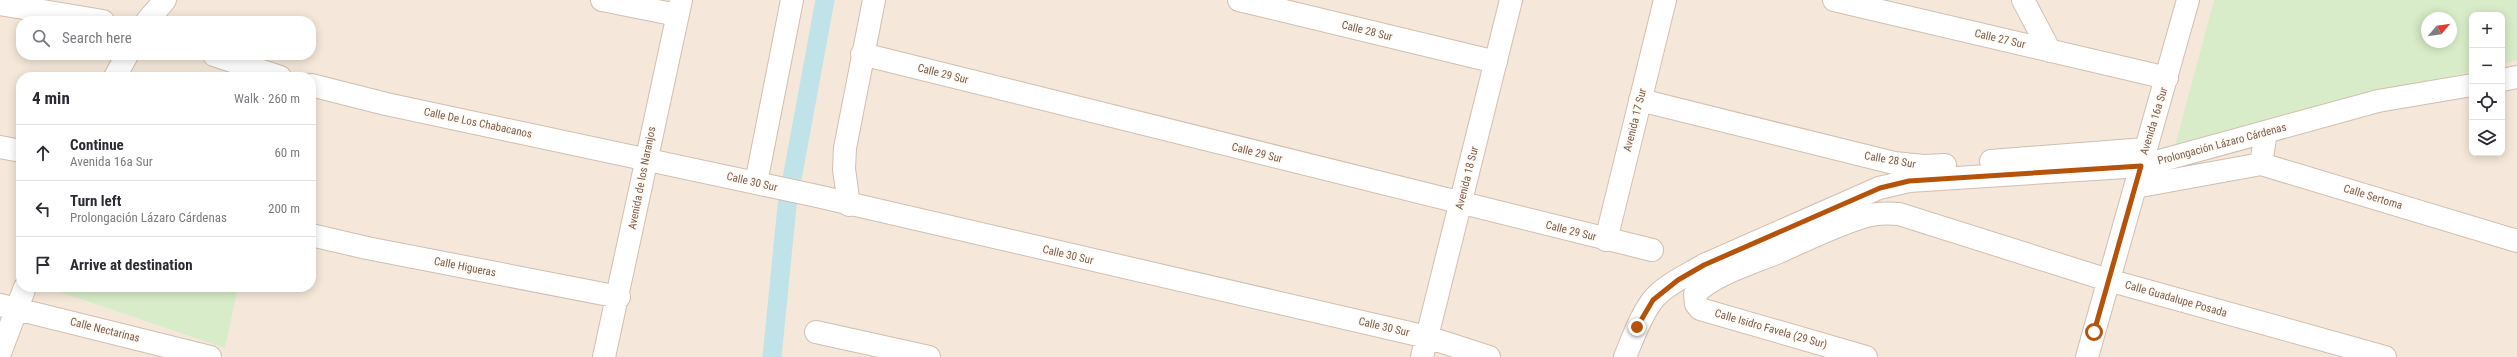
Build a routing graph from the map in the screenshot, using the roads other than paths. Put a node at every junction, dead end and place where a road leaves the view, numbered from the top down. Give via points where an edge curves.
1 (165, 0) edge
2 (602, 0) edge
3 (792, 0) edge
4 (874, 0) edge
5 (1239, 0) edge
6 (1511, 0) edge
7 (1665, 0) edge
8 (1834, 0) edge
9 (2023, 0) edge
10 (2188, 0) edge
11 (0, 4) edge
12 (679, 8) edge
13 (72, 16) edge
14 (151, 16) edge
15 (2050, 51) junction
16 (862, 54) junction
17 (124, 60) edge
18 (229, 60) edge
19 (1496, 62) junction
20 (118, 72) edge
21 (265, 72) edge
22 (2167, 78) junction
23 (316, 86) edge
24 (2469, 86) edge
25 (1640, 100) junction
26 (2266, 132) junction
27 (0, 147) edge
28 (16, 150) edge
29 (2143, 157) junction
30 (646, 158) junction
31 (2261, 164) junction
32 (765, 186) junction
33 (2135, 187) junction
34 (1460, 204) junction
35 (849, 205) junction
36 (316, 236) edge
37 (1606, 240) junction
38 (2517, 241) edge
39 (1652, 250) dead end
40 (2108, 280) junction
41 (21, 292) edge
42 (619, 296) junction
43 (9, 306) edge
44 (1700, 309) joint
45 (816, 332) dead end
46 (1425, 347) edge
47 (866, 350) edge
48 (0, 353) edge
49 (210, 357) edge
50 (604, 357) edge
51 (929, 357) edge
52 (1489, 357) edge
53 (1625, 357) edge
54 (1866, 357) edge
55 (2087, 357) edge
56 (2385, 357) edge

1 - 14 street
2 - 12 street
3 - 32 street
4 - 16 street
5 - 19 street, Calle 28 Sur
6 - 19 street, Avenida 18 Sur
7 - 25 street, Avenida 17 Sur
8 - 15 street, Calle 27 Sur
9 - 15 street
10 - 22 street, Avenida 16a Sur
11 - 13 street
12 - 30 street, Avenida de los Naranjos
15 - 22 street, Calle 27 Sur
16 - 34 street, Calle 29 Sur
16 - 35 street via 845,148 844,169
17 - 20 street
18 - 21 street
19 - 34 street, Avenida 18 Sur
22 - 29 street, Avenida 16a Sur
23 - 30 street, Calle De Los Chabacanos via 386,104
24 - 26 street, Prolongación Lázaro Cárdenas via 2378,101
25 - 29 street, Calle 28 Sur via 1909,165
25 - 37 street, Avenida 17 Sur
26 - 29 street, Prolongación Lázaro Cárdenas
26 - 31 street
27 - 28 street
29 - 33 street, Avenida 16a Sur
29 - 53 street, Prolongación Lázaro Cárdenas via 1909,181 1880,188 1704,265 1678,280 1653,300 1637,327
30 - 32 street, Calle 30 Sur
30 - 42 street, Avenida de los Naranjos
31 - 33 street
31 - 38 street, Calle Sertoma
32 - 35 street, Calle 30 Sur
33 - 40 street, Avenida 16a Sur
34 - 37 street, Calle 29 Sur
34 - 46 street, Avenida 18 Sur
35 - 46 street, Calle 30 Sur
36 - 42 street, Calle Higueras
37 - 39 street, Calle 29 Sur
40 - 44 street, Calle Guadalupe Posada via 1899,214 1881,213 1864,216 1732,272 1701,288 1695,294
40 - 55 street, Avenida 16a Sur
40 - 56 street, Calle Guadalupe Posada
41 - 43 street
42 - 50 street, Avenida de los Naranjos
43 - 48 street
43 - 49 street, Calle Nectarinas
44 - 54 street, Calle Isidro Favela (29 Sur)
45 - 47 street
46 - 52 street, Calle 30 Sur
47 - 51 street

